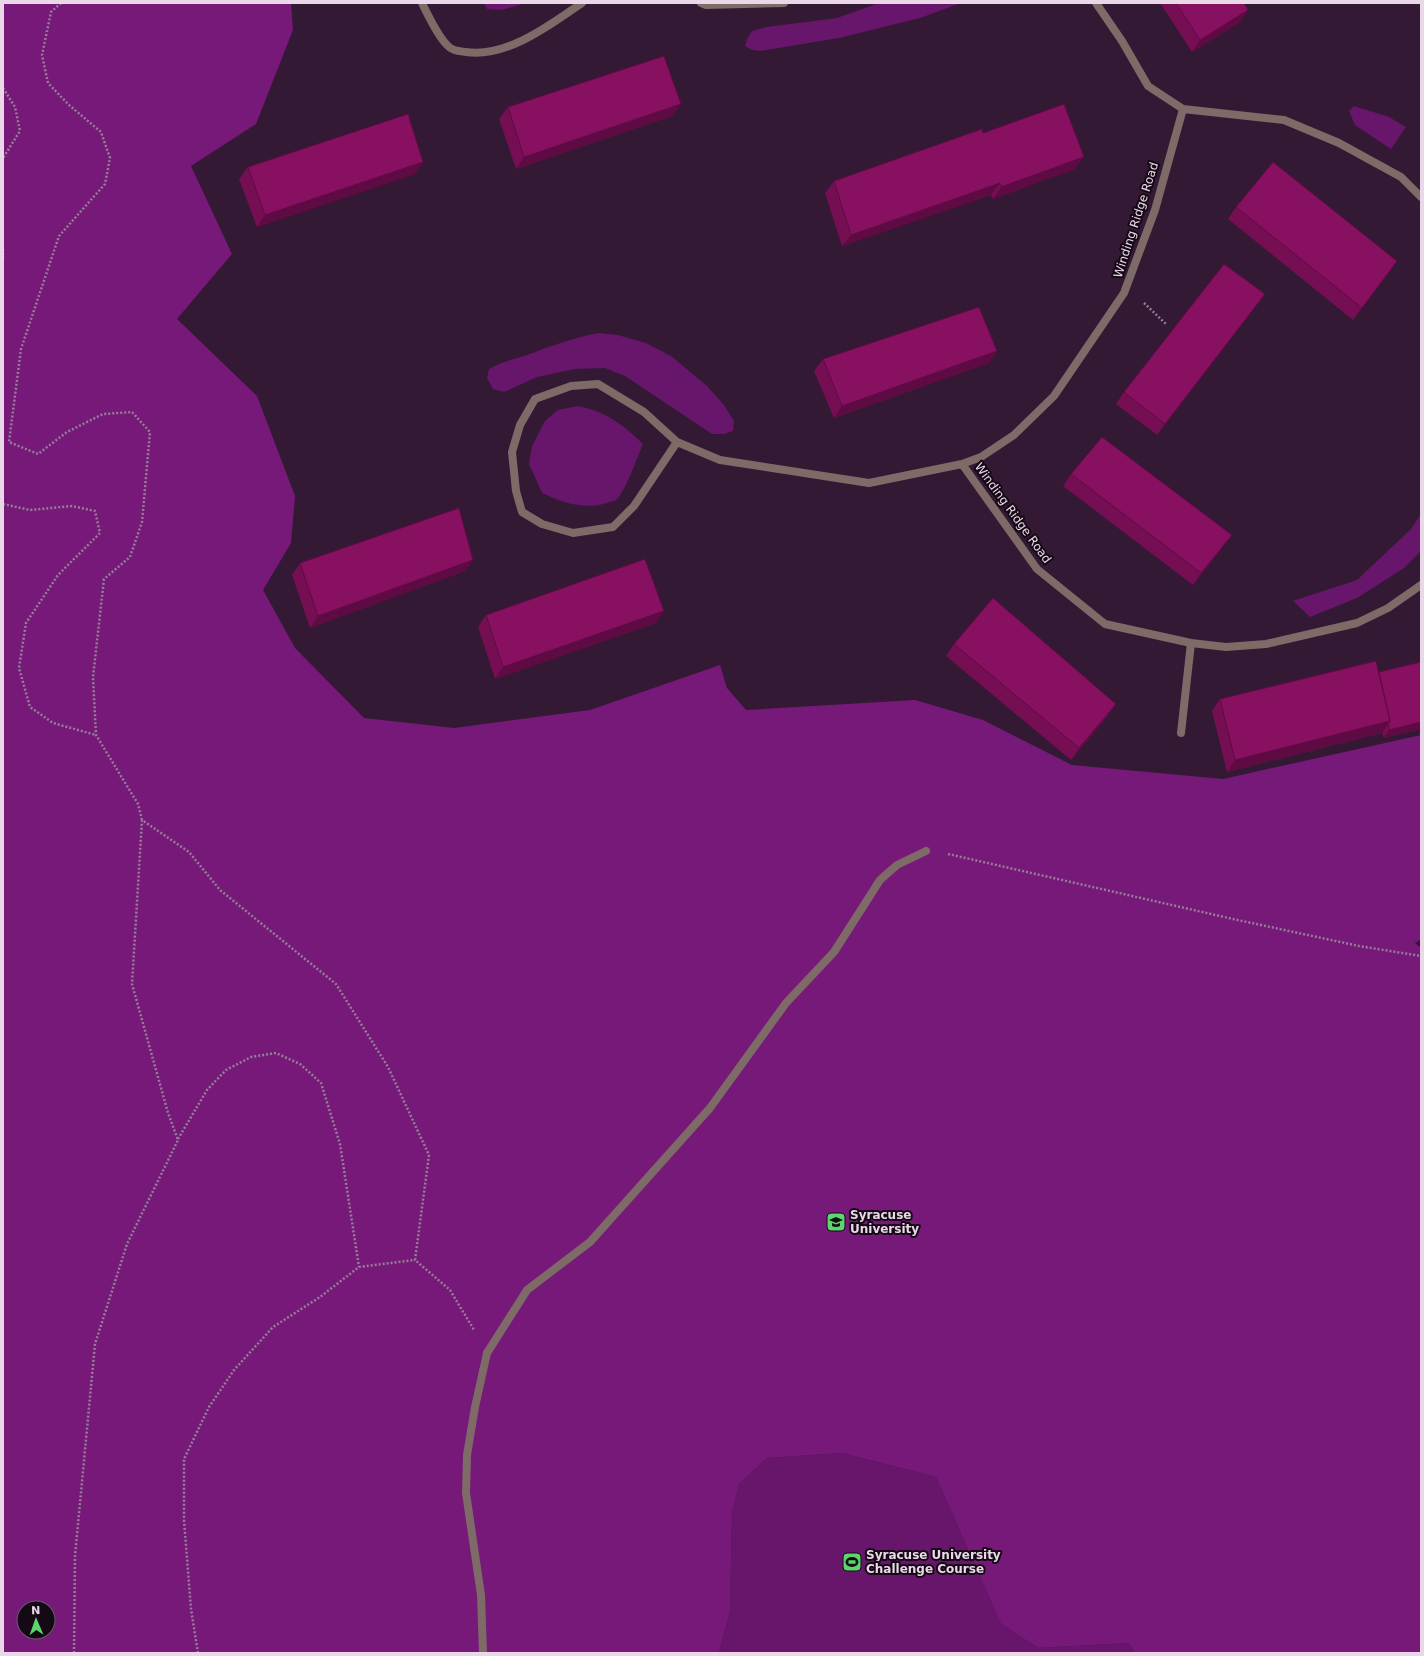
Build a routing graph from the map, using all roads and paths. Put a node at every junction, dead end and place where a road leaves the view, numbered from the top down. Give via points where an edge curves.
1 (61, 3) edge
2 (422, 3) edge
3 (582, 3) edge
4 (701, 3) edge
5 (784, 3) edge
6 (1096, 3) edge
7 (3, 88) edge
8 (1183, 109) junction
9 (3, 158) edge
10 (1421, 197) edge
11 (3, 249) edge
12 (3, 260) edge
13 (1127, 286) junction
14 (1166, 324) dead end
15 (677, 442) junction
16 (962, 464) junction
17 (3, 504) edge
18 (1421, 585) edge
19 (1191, 644) junction
20 (1181, 733) dead end
21 (96, 735) junction
22 (142, 820) junction
23 (926, 851) joint
24 (1421, 956) edge
25 (178, 1140) junction
26 (415, 1260) junction
27 (359, 1267) junction
28 (487, 1353) junction
29 (74, 1653) edge
30 (198, 1653) edge
31 (483, 1653) edge

1 - 21 path via 51,12 42,55 48,83 101,132 110,158 105,184 59,236 21,349 9,442 38,454 67,432 103,414 132,412 150,432 142,522 130,557 104,579 93,677
2 - 3 street via 447,45 455,51 476,54 500,50 542,30
4 - 5 street
6 - 8 street via 1148,86
7 - 9 path via 16,107 20,132
8 - 10 street via 1284,120 1339,143 1401,177
8 - 13 street, Winding Ridge Road via 1155,210
11 - 12 path
13 - 14 path
13 - 16 street, Winding Ridge Road via 1054,396 1014,435 981,457
15 - 15 street, Winding Ridge Road via 644,412 598,384 571,386 535,399 520,425 512,452 516,492 522,512 542,524 573,533 613,528 634,506
15 - 16 street, Winding Ridge Road via 720,460 870,483
16 - 19 street, Winding Ridge Road via 1038,569 1105,624
17 - 21 path via 30,510 72,506 95,511 100,533 58,575 26,623 19,668 30,707 53,723
18 - 19 street, Winding Ridge Road via 1388,608 1358,623 1266,644 1226,647
19 - 20 street
21 - 22 path via 138,804
22 - 25 path via 132,984
22 - 26 path via 189,852 220,890 336,984 388,1067 429,1155
23 - 24 path via 960,856 1100,890 1359,946
23 - 28 street via 897,865 880,880 834,952 786,1003 710,1108 590,1242 527,1290
25 - 27 path via 207,1090 226,1070 251,1057 276,1053 300,1064 321,1083 340,1144
25 - 29 path via 127,1244 95,1344 75,1556
26 - 27 path
26 - 28 path via 450,1290
27 - 30 path via 320,1297 273,1327 234,1370 209,1407 184,1459 184,1520 191,1609
28 - 31 street via 467,1455 466,1493 481,1595

